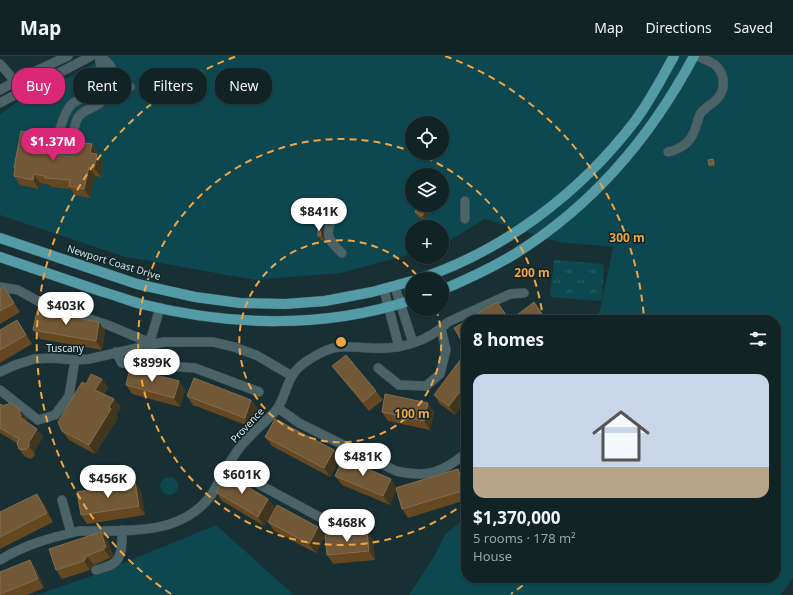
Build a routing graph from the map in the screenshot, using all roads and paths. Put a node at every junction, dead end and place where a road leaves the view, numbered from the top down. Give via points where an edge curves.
1 (68, 56) edge
2 (96, 56) edge
3 (674, 56) edge
4 (694, 56) edge
5 (698, 56) edge
6 (0, 64) edge
7 (44, 68) edge
8 (98, 68) edge
9 (111, 68) edge
10 (12, 78) edge
11 (12, 84) edge
12 (0, 90) edge
13 (0, 103) edge
14 (73, 103) edge
15 (98, 104) edge
16 (668, 152) dead end
17 (465, 201) dead end
18 (333, 216) dead end
19 (465, 219) dead end
20 (0, 238) edge
21 (342, 253) dead end
22 (0, 257) edge
23 (435, 272) edge
24 (405, 283) edge
25 (0, 287) edge
26 (395, 287) junction
27 (449, 287) edge
28 (384, 290) junction
29 (524, 293) dead end
30 (405, 302) edge
31 (400, 304) junction
32 (389, 307) junction
33 (160, 308) junction
34 (464, 315) edge
35 (461, 316) edge
36 (442, 328) junction
37 (154, 344) junction
38 (413, 344) junction
39 (399, 347) junction
40 (116, 352) junction
41 (75, 360) junction
42 (378, 368) dead end
43 (0, 372) edge
44 (292, 376) junction
45 (0, 390) edge
46 (259, 392) dead end
47 (278, 408) junction
48 (461, 457) edge
49 (227, 467) junction
50 (62, 500) dead end
51 (338, 527) dead end
52 (122, 530) junction
53 (71, 533) junction
54 (0, 560) edge
55 (96, 570) dead end

1 - 7 street
2 - 8 street
2 - 9 street via 107,62
2 - 13 street via 26,88
3 - 23 main road via 635,120 579,184 535,219 497,244
4 - 27 main road via 653,124 627,157 592,194 558,224 518,252
5 - 16 street via 718,67 723,89 718,99 700,113 690,139 678,150
6 - 10 street
11 - 12 street
14 - 15 street via 60,128 57,143 58,150 65,155 73,151 79,115
17 - 19 street
18 - 21 street via 328,226 329,240
20 - 28 main road, Newport Coast Drive via 137,284 195,297 240,303 285,304 325,301
22 - 33 main road via 140,304
24 - 26 main road, Newport Coast Drive
25 - 37 street via 18,290 45,304
26 - 28 main road, Newport Coast Drive
26 - 31 street
28 - 32 street
29 - 34 street, Provence via 510,294
30 - 31 main road
31 - 32 main road
31 - 38 street
32 - 33 main road via 321,319 276,322 196,316
32 - 39 street
33 - 37 street via 151,338
35 - 36 street, Provence
36 - 38 street, Provence
36 - 42 street via 446,350 440,374 426,386 399,385
37 - 40 street, Tuscany
37 - 44 street, Tuscany via 212,342 234,347 256,355
38 - 39 street, Provence
39 - 44 street, Provence via 343,346 327,349
40 - 41 street, Tuscany
40 - 46 street via 122,363 195,368
41 - 43 street, Tuscany via 34,359
41 - 45 street via 69,396 55,415 38,420
44 - 47 street, Provence
47 - 48 street via 299,423 396,471 412,474 432,473
47 - 49 street, Provence via 242,445
49 - 51 street
49 - 52 street, Provence via 210,497 183,518 167,526 149,530
50 - 53 street
52 - 53 street, Provence
52 - 55 street via 119,556 114,563
53 - 54 street, Provence via 17,550

